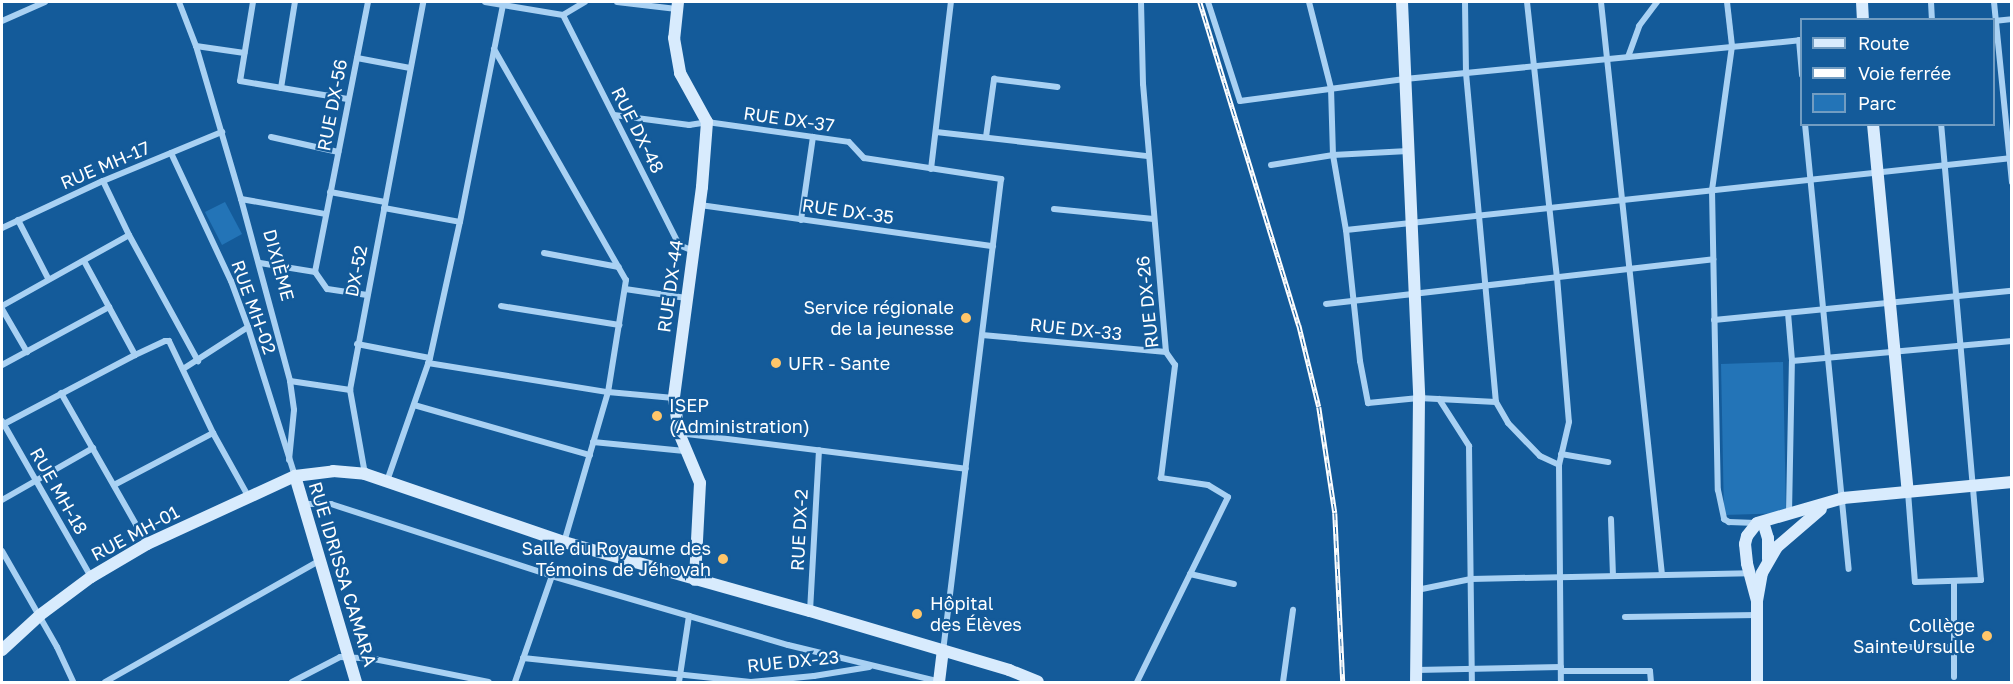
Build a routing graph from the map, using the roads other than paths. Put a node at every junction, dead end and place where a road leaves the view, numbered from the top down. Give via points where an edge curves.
1 (45, 2) edge
2 (179, 2) edge
3 (253, 2) edge
4 (295, 2) edge
5 (368, 2) edge
6 (423, 2) edge
7 (485, 2) edge
8 (585, 2) edge
9 (617, 2) edge
10 (951, 2) edge
11 (1141, 2) edge
12 (1208, 2) edge
13 (1309, 2) edge
14 (1402, 2) edge
15 (1464, 2) edge
16 (1527, 2) edge
17 (1601, 2) edge
18 (1657, 2) edge
19 (1727, 2) edge
20 (1862, 2) edge
21 (1931, 2) edge
22 (1994, 2) edge
23 (503, 4) junction
24 (678, 5) edge
25 (563, 15) junction
26 (1863, 18) edge
27 (1932, 18) edge
28 (1995, 18) edge
29 (2012, 19) edge
30 (2, 21) edge
31 (1995, 21) edge
32 (1800, 40) edge
33 (196, 46) junction
34 (1732, 46) junction
35 (494, 49) junction
36 (244, 53) junction
37 (1628, 57) junction
38 (357, 58) junction
39 (1607, 59) junction
40 (1533, 66) junction
41 (410, 68) junction
42 (1466, 73) junction
43 (1405, 79) junction
44 (1058, 87) dead end
45 (281, 88) junction
46 (1331, 88) junction
47 (348, 99) junction
48 (2012, 100) edge
49 (2004, 101) junction
50 (614, 115) junction
51 (707, 122) junction
52 (1805, 126) edge
53 (1873, 126) edge
54 (1941, 126) edge
55 (222, 132) junction
56 (936, 132) junction
57 (270, 137) dead end
58 (813, 137) junction
59 (986, 138) junction
60 (1408, 151) junction
61 (338, 152) junction
62 (171, 153) junction
63 (1333, 155) junction
64 (1148, 156) junction
65 (2010, 158) edge
66 (1271, 165) dead end
67 (1944, 165) junction
68 (931, 169) junction
69 (1878, 172) junction
70 (1809, 180) junction
71 (103, 181) junction
72 (2012, 182) edge
73 (1712, 190) junction
74 (330, 192) junction
75 (241, 199) junction
76 (1622, 200) junction
77 (384, 205) junction
78 (700, 205) junction
79 (1549, 208) junction
80 (1054, 209) dead end
81 (326, 214) junction
82 (1479, 215) junction
83 (1154, 219) junction
84 (18, 220) junction
85 (801, 220) junction
86 (460, 222) junction
87 (1412, 223) junction
88 (2, 228) edge
89 (1346, 230) junction
90 (129, 235) junction
91 (993, 246) junction
92 (693, 251) junction
93 (544, 253) dead end
94 (1713, 259) junction
95 (84, 261) junction
96 (260, 263) junction
97 (619, 267) junction
98 (1629, 268) junction
99 (315, 272) junction
100 (1557, 277) junction
101 (48, 278) junction
102 (1486, 285) junction
103 (625, 289) junction
104 (2012, 291) edge
105 (1416, 294) junction
106 (367, 295) junction
107 (1956, 297) junction
108 (686, 298) junction
109 (1353, 301) junction
110 (1890, 303) junction
111 (1326, 304) dead end
112 (501, 306) dead end
113 (109, 307) junction
114 (2, 308) edge
115 (1822, 309) junction
116 (1788, 313) junction
117 (1714, 320) junction
118 (619, 325) junction
119 (248, 327) junction
120 (982, 334) junction
121 (2012, 341) edge
122 (357, 344) junction
123 (1961, 345) junction
124 (1894, 351) junction
125 (27, 352) junction
126 (1166, 352) junction
127 (135, 355) junction
128 (1827, 357) junction
129 (429, 360) junction
130 (198, 361) junction
131 (1792, 361) junction
132 (2, 365) edge
133 (183, 369) junction
134 (290, 381) junction
135 (350, 390) junction
136 (608, 392) junction
137 (61, 393) junction
138 (674, 398) junction
139 (1419, 398) junction
140 (1439, 399) junction
141 (1496, 402) junction
142 (414, 405) junction
143 (2, 422) edge
144 (213, 433) junction
145 (679, 433) junction
146 (593, 442) junction
147 (93, 448) junction
148 (819, 450) junction
149 (688, 452) junction
150 (1561, 454) junction
151 (590, 455) junction
152 (289, 460) junction
153 (1608, 462) dead end
154 (1559, 465) junction
155 (966, 469) junction
156 (365, 474) junction
157 (295, 476) junction
158 (35, 481) junction
159 (387, 482) junction
160 (2012, 482) edge
161 (114, 485) junction
162 (1975, 485) junction
163 (1908, 491) junction
164 (248, 496) junction
165 (1843, 498) junction
166 (2, 500) edge
167 (304, 504) junction
168 (1827, 505) junction
169 (1789, 515) junction
170 (1611, 519) dead end
171 (1760, 523) junction
172 (564, 542) junction
173 (147, 544) junction
174 (2, 551) edge
175 (1768, 559) junction
176 (321, 560) junction
177 (1849, 569) dead end
178 (1749, 573) junction
179 (1190, 574) junction
180 (1662, 575) junction
181 (552, 576) junction
182 (1612, 576) junction
183 (91, 577) junction
184 (1560, 578) junction
185 (1471, 579) junction
186 (695, 580) junction
187 (1954, 581) junction
188 (1234, 584) dead end
189 (1417, 590) junction
190 (1757, 601) junction
191 (1293, 610) dead end
192 (810, 611) junction
193 (40, 615) junction
194 (1756, 615) junction
195 (689, 616) junction
196 (1625, 617) dead end
197 (3, 646) edge
198 (1888, 647) dead end
199 (1954, 647) junction
200 (943, 650) junction
201 (348, 657) junction
202 (523, 658) junction
203 (873, 666) junction
204 (1472, 668) junction
205 (1561, 669) junction
206 (680, 675) junction
207 (1416, 676) edge
208 (1954, 677) dead end
209 (73, 682) edge
210 (105, 682) edge
211 (291, 682) edge
212 (356, 682) edge
213 (489, 682) edge
214 (515, 682) edge
215 (679, 682) edge
216 (940, 682) edge
217 (1038, 682) edge
218 (1137, 682) edge
219 (1283, 682) edge
220 (1472, 682) edge
221 (1561, 682) edge
222 (1651, 682) edge
223 (1757, 682) edge

1 - 30 street
2 - 33 street, DIXIÈME
3 - 36 street
4 - 45 street
5 - 38 street, RUE DX-56
6 - 41 street, DX-52 / DX-52
7 - 23 street
8 - 25 street
9 - 24 street
10 - 56 street
11 - 64 street, RUE DX-26
12 - 46 street via 1239,101
13 - 46 street
14 - 43 street
15 - 42 street
16 - 40 street
17 - 39 street
18 - 37 street via 1639,26
19 - 34 street
20 - 26 street
21 - 27 street
22 - 28 street
23 - 25 street
23 - 35 street
24 - 51 street via 674,38 680,72
25 - 50 street, RUE DX-48
29 - 31 street
31 - 49 street
32 - 34 street
33 - 36 street
33 - 55 street, DIXIÈME
34 - 37 street
34 - 73 street
35 - 86 street
35 - 97 street
36 - 45 street via 240,81
37 - 39 street
38 - 41 street
38 - 47 street, RUE DX-56
39 - 40 street
39 - 76 street
40 - 42 street
40 - 79 street
41 - 77 street, DX-52 / DX-52
42 - 43 street
42 - 82 street
43 - 46 street
43 - 60 street
44 - 59 street via 994,79
45 - 47 street
46 - 63 street
47 - 61 street, RUE DX-56
48 - 49 street
49 - 65 street
50 - 51 street, RUE DX-37 via 689,125
50 - 92 street, RUE DX-48 via 679,245
51 - 58 street, RUE DX-37
51 - 78 street, RUE DX-44
52 - 70 street
53 - 69 street
54 - 67 street
55 - 62 street, RUE MH-17
55 - 75 street, DIXIÈME
56 - 59 street
56 - 68 street
57 - 61 street
58 - 68 street, RUE DX-37 via 849,142 864,158
58 - 85 street
59 - 64 street
60 - 63 street
60 - 87 street
61 - 74 street, RUE DX-56
62 - 71 street, RUE MH-17
62 - 119 street, RUE MH-02 via 231,281
63 - 66 street
63 - 89 street
64 - 83 street, RUE DX-26
65 - 67 street
65 - 72 street
67 - 69 street
67 - 107 street
68 - 91 street, RUE DX-37 via 1001,179
69 - 70 street
69 - 110 street
70 - 73 street
70 - 115 street
71 - 84 street, RUE MH-17
71 - 90 street
73 - 76 street
73 - 94 street
74 - 77 street
74 - 81 street, RUE DX-56
75 - 81 street
75 - 96 street, DIXIÈME
76 - 79 street
76 - 98 street
77 - 86 street
77 - 106 street, DX-52 / DX-52
78 - 85 street, RUE DX-35
78 - 92 street, RUE DX-44
79 - 82 street
79 - 100 street
80 - 83 street
81 - 99 street, RUE DX-56
82 - 87 street
82 - 102 street
83 - 126 street, RUE DX-26
84 - 88 street, RUE MH-17
84 - 101 street
85 - 91 street, RUE DX-35
86 - 129 street
87 - 89 street
87 - 105 street
89 - 109 street
90 - 95 street
90 - 130 street
91 - 120 street
92 - 108 street, RUE DX-44
93 - 97 street
94 - 98 street
94 - 117 street
95 - 101 street
95 - 113 street
96 - 99 street
96 - 134 street, DIXIÈME
97 - 103 street via 626,280
98 - 100 street
98 - 180 street
99 - 106 street via 324,288
100 - 102 street
100 - 150 street via 1569,422
101 - 114 street
102 - 105 street
102 - 141 street
103 - 108 street
103 - 118 street
104 - 107 street
105 - 109 street
105 - 139 street
106 - 122 street, DX-52 / DX-52
107 - 110 street
107 - 123 street
108 - 138 street, RUE DX-44
109 - 111 street
109 - 139 street via 1368,403
110 - 115 street
110 - 124 street
112 - 118 street
113 - 125 street
113 - 127 street
114 - 125 street
115 - 116 street
115 - 128 street
116 - 117 street
116 - 131 street
117 - 171 street via 1720,509 1729,522
118 - 136 street
119 - 130 street
119 - 152 street, RUE MH-02
120 - 126 street, RUE DX-33
120 - 155 street
121 - 123 street
122 - 129 street
122 - 135 street, DX-52
123 - 124 street
123 - 162 street
124 - 128 street
124 - 163 street
125 - 132 street
126 - 179 street, RUE DX-26 via 1175,365 1161,478 1208,485 1228,497
127 - 133 street via 169,341
127 - 137 street
128 - 131 street
128 - 165 street
129 - 136 street
129 - 142 street
130 - 133 street
131 - 169 street
133 - 144 street
134 - 135 street
134 - 152 street, DIXIÈME via 294,410
135 - 156 street, DX-52
136 - 138 street
136 - 146 street
137 - 143 street
137 - 147 street
138 - 145 street, RUE DX-44
139 - 140 street
139 - 189 street
140 - 141 street
140 - 185 street via 1469,446
141 - 154 street via 1508,423 1540,456
142 - 151 street
142 - 159 street
143 - 158 street, RUE MH-18
144 - 161 street
144 - 164 street
145 - 148 street
145 - 149 street, RUE DX-44
146 - 149 street
146 - 151 street
147 - 158 street
147 - 161 street
148 - 155 street
148 - 192 street, RUE DX-2
149 - 186 street, RUE DX-44 via 700,483
150 - 153 street
150 - 154 street
151 - 172 street
152 - 157 street, RUE MH-02
154 - 184 street
155 - 200 street
156 - 157 street via 320,471
156 - 159 street
157 - 164 street, RUE MH-01
157 - 167 street, RUE IDRISSA CAMARA
158 - 166 street
158 - 183 street, RUE MH-18
159 - 172 street
160 - 162 street
161 - 173 street
162 - 163 street
162 - 187 street via 1981,580
163 - 165 street
163 - 187 street via 1915,582
164 - 173 street, RUE MH-01
165 - 168 street
165 - 177 street
167 - 176 street, RUE IDRISSA CAMARA
167 - 181 street via 331,504
168 - 169 street
168 - 175 street via 1790,533
169 - 171 street
170 - 182 street
171 - 175 street via 1768,538
171 - 178 street via 1751,530 1745,544
172 - 186 street
173 - 183 street, RUE MH-01
174 - 193 street
175 - 190 street
176 - 201 street, RUE IDRISSA CAMARA
176 - 210 street
178 - 180 street
178 - 190 street
179 - 188 street
179 - 218 street
180 - 182 street
181 - 195 street
181 - 202 street
182 - 184 street
183 - 193 street, RUE MH-01
184 - 185 street
184 - 205 street
185 - 189 street
185 - 204 street
186 - 192 street
187 - 199 street
189 - 207 street
190 - 194 street
191 - 219 street
192 - 200 street
193 - 197 street, RUE MH-01
193 - 209 street
194 - 196 street
194 - 223 street
195 - 203 street
195 - 206 street
198 - 199 street
199 - 208 street
200 - 216 street
200 - 217 street
201 - 211 street via 340,657
201 - 212 street, RUE IDRISSA CAMARA
201 - 213 street
202 - 206 street, RUE DX-23
202 - 214 street
203 - 206 street, RUE DX-23 via 751,682
203 - 216 street
204 - 205 street
204 - 207 street
204 - 220 street
205 - 221 street
205 - 222 street via 1650,671
206 - 215 street

